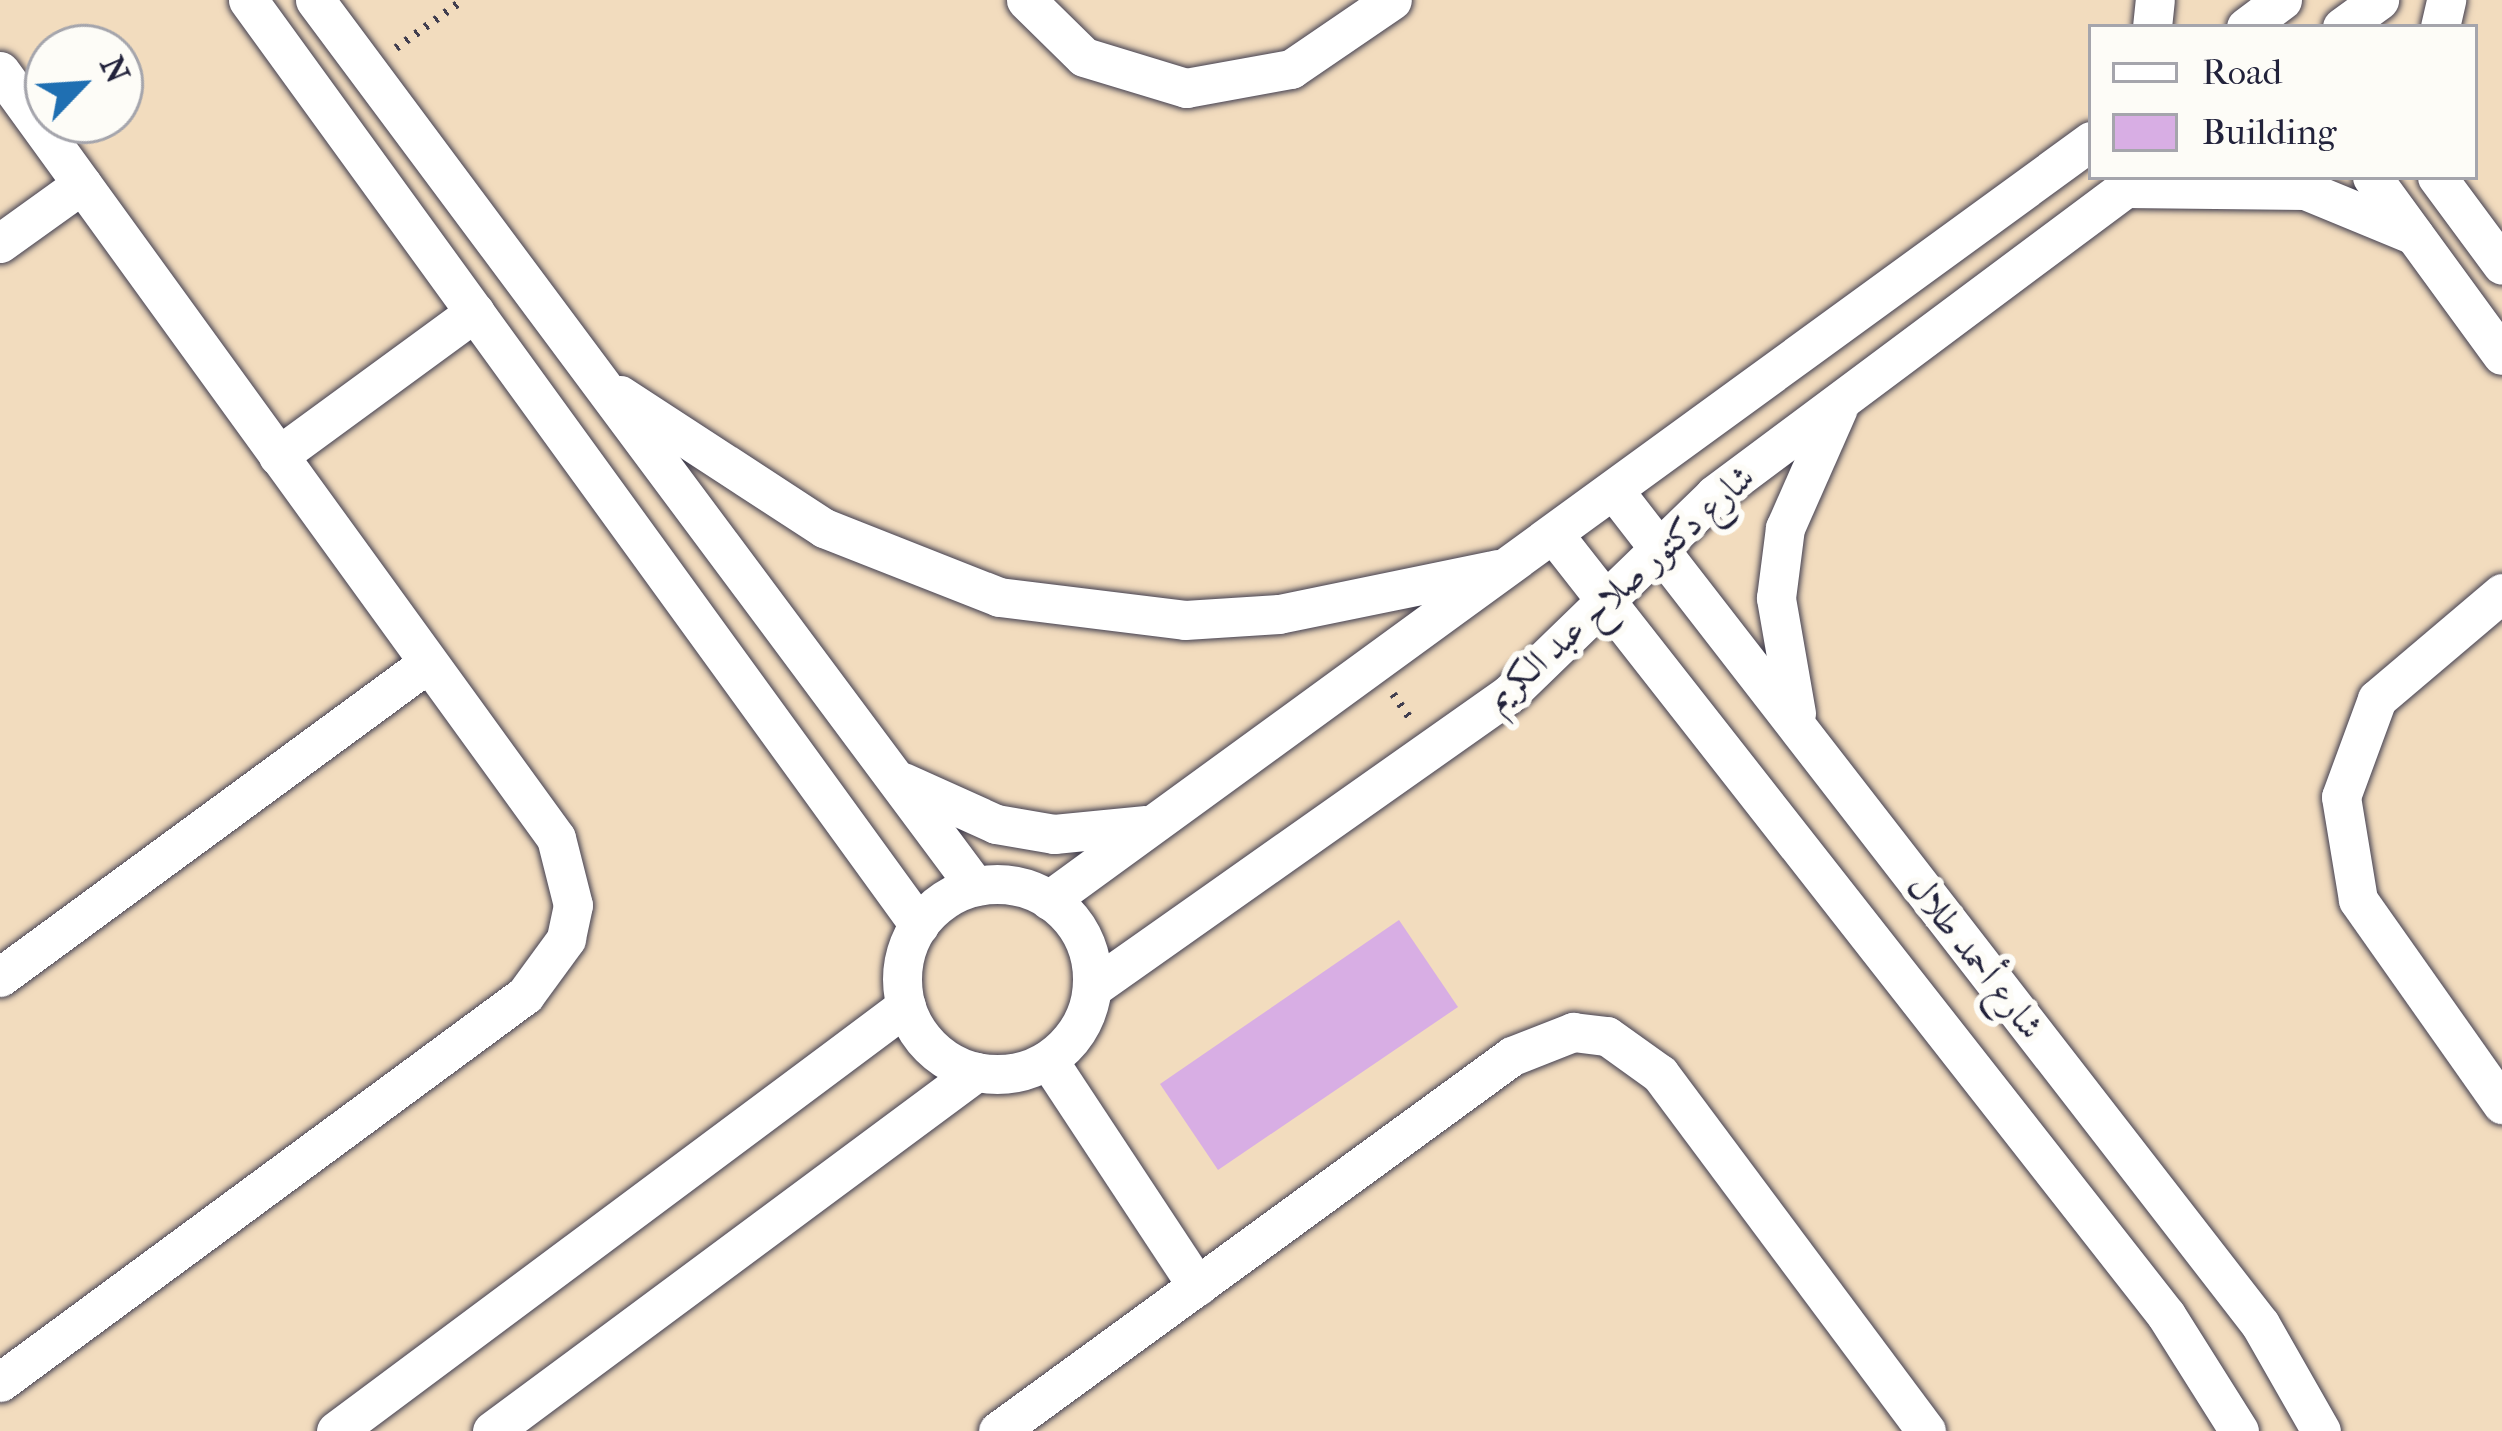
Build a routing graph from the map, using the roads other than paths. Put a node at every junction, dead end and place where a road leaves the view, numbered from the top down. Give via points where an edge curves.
1 (248, 0) edge
2 (315, 0) edge
3 (1026, 0) edge
4 (1392, 0) edge
5 (2378, 0) edge
6 (2346, 24) edge
7 (0, 70) edge
8 (2088, 143) edge
9 (434, 161) junction
10 (2374, 180) edge
11 (2133, 182) edge
12 (82, 184) junction
13 (2447, 185) edge
14 (391, 196) junction
15 (2414, 235) junction
16 (0, 243) edge
17 (2502, 266) edge
18 (475, 312) junction
19 (2502, 356) edge
20 (595, 379) junction
21 (1843, 398) junction
22 (278, 456) junction
23 (1615, 492) junction
24 (1555, 536) junction
25 (1657, 547) junction
26 (1515, 566) junction
27 (2500, 593) edge
28 (1608, 603) junction
29 (428, 663) junction
30 (1803, 735) junction
31 (888, 774) junction
32 (1172, 815) junction
33 (975, 886) junction
34 (1049, 900) junction
35 (919, 925) junction
36 (0, 977) edge
37 (1092, 988) junction
38 (906, 1006) junction
39 (1048, 1060) junction
40 (976, 1072) junction
41 (2502, 1104) edge
42 (1197, 1286) junction
43 (0, 1382) edge
44 (336, 1431) edge
45 (492, 1431) edge
46 (998, 1431) edge
47 (1926, 1431) edge
48 (2239, 1431) edge
49 (2320, 1431) edge

1 - 14 street
2 - 9 street
3 - 4 street via 1084,57 1186,88 1291,69
5 - 6 street
7 - 12 street
8 - 23 street, شارع دكتور صلاح عبد الكريم
9 - 14 street
9 - 20 street
10 - 15 street
11 - 15 street via 2305,190
11 - 21 street, شارع دكتور صلاح عبد الكريم
12 - 16 street
12 - 22 street
13 - 17 street
14 - 18 street
15 - 19 street
18 - 22 street
18 - 35 street
20 - 26 street via 824,528 999,597 1185,620 1279,614
20 - 31 street
21 - 25 street, شارع دكتور صلاح عبد الكريم
21 - 30 street via 1785,528 1776,598
22 - 29 street
23 - 24 street, شارع دكتور صلاح عبد الكريم
23 - 25 street, شارع أحمد طلال
24 - 26 street, شارع دكتور صلاح عبد الكريم
24 - 28 street, شارع أحمد طلال
25 - 28 street, شارع دكتور صلاح عبد الكريم
25 - 30 street, شارع أحمد طلال
26 - 32 street, شارع دكتور صلاح عبد الكريم
27 - 41 street via 2377,699 2341,797 2358,900
28 - 37 street, شارع دكتور صلاح عبد الكريم via 1432,751
28 - 48 street, شارع أحمد طلال via 2166,1315
29 - 36 street
29 - 43 street via 569,870 566,939 550,970
30 - 49 street, شارع أحمد طلال via 2260,1324
31 - 32 street via 996,824 1054,834 1114,835
31 - 33 street
32 - 34 street, شارع دكتور صلاح عبد الكريم
33 - 34 street
33 - 35 street
34 - 37 street via 1083,938
35 - 38 street via 905,956
37 - 39 street via 1078,1030
38 - 40 street via 940,1055
38 - 44 street
39 - 40 street
39 - 42 street
40 - 45 street
42 - 46 street
42 - 47 street via 1512,1056 1541,1039 1607,1036 1660,1074

